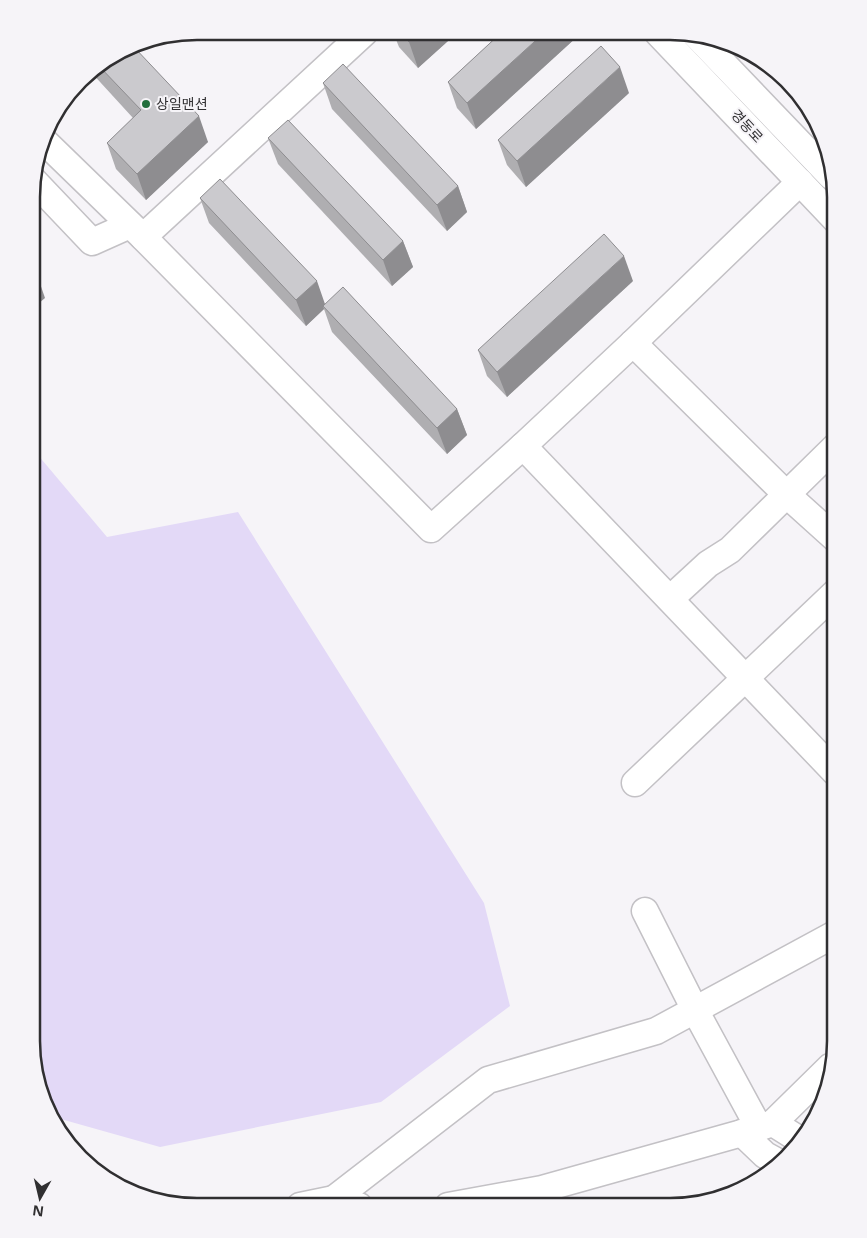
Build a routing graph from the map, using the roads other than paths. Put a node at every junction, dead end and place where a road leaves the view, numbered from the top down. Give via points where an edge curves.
1 (348, 40) edge
2 (665, 40) edge
3 (704, 44) edge
4 (49, 145) edge
5 (824, 169) edge
6 (800, 182) junction
7 (40, 188) edge
8 (827, 210) edge
9 (137, 231) junction
10 (633, 343) junction
11 (523, 446) junction
12 (827, 455) edge
13 (786, 494) junction
14 (827, 531) edge
15 (670, 599) junction
16 (827, 601) edge
17 (745, 677) junction
18 (827, 763) edge
19 (635, 783) dead end
20 (645, 911) dead end
21 (827, 938) edge
22 (695, 1010) junction
23 (824, 1072) edge
24 (758, 1128) junction
25 (793, 1138) edge
26 (773, 1159) edge
27 (335, 1198) edge
28 (492, 1198) edge

1 - 9 street
2 - 6 street, 경동로
3 - 5 street, 경동로
4 - 9 street
6 - 8 street, 경동로
6 - 10 street
7 - 9 street via 92,242
9 - 11 street via 431,529
10 - 11 street
10 - 13 street
11 - 15 street
12 - 13 street
13 - 14 street
13 - 15 street via 730,550 708,564
15 - 17 street
16 - 17 street
17 - 18 street
17 - 19 street
20 - 22 street
21 - 22 street
22 - 24 street
22 - 27 street via 656,1031 488,1080
23 - 24 street
24 - 25 street
24 - 26 street via 766,1155
24 - 28 street via 542,1189

